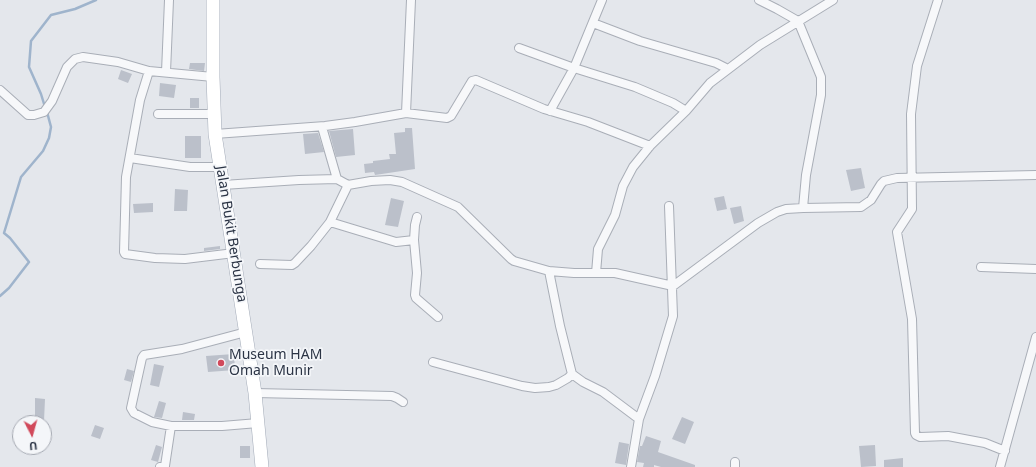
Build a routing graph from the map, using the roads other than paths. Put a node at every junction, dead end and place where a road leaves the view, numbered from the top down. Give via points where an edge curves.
1 (169, 0) edge
2 (213, 0) edge
3 (410, 0) edge
4 (602, 0) edge
5 (759, 0) edge
6 (833, 0) edge
7 (938, 0) edge
8 (798, 21) junction
9 (593, 23) junction
10 (519, 48) dead end
11 (574, 68) junction
12 (728, 69) junction
13 (149, 71) junction
14 (166, 72) junction
15 (213, 78) junction
16 (0, 90) edge
17 (550, 111) junction
18 (686, 111) junction
19 (406, 113) junction
20 (158, 114) dead end
21 (214, 114) junction
22 (322, 126) junction
23 (214, 134) junction
24 (650, 146) junction
25 (130, 158) junction
26 (220, 167) junction
27 (1036, 175) edge
28 (912, 177) junction
29 (337, 179) junction
30 (223, 185) junction
31 (348, 185) junction
32 (669, 206) dead end
33 (803, 208) junction
34 (417, 217) dead end
35 (330, 222) junction
36 (414, 240) junction
37 (234, 253) junction
38 (260, 264) dead end
39 (980, 267) dead end
40 (1036, 269) edge
41 (549, 271) junction
42 (596, 274) junction
43 (673, 286) junction
44 (438, 317) dead end
45 (246, 332) junction
46 (1036, 337) edge
47 (433, 362) dead end
48 (1033, 362) edge
49 (572, 374) junction
50 (256, 393) junction
51 (402, 402) dead end
52 (639, 419) junction
53 (258, 423) junction
54 (171, 426) junction
55 (1005, 451) junction
56 (164, 467) edge
57 (262, 467) edge
58 (631, 467) edge
59 (1000, 467) edge

1 - 14 street
2 - 15 main road, Jalan Bukit Berbunga
3 - 19 street
4 - 9 street
5 - 8 street
6 - 8 street
7 - 28 street via 917,66 911,114
8 - 12 street
8 - 33 street via 822,84 806,175
9 - 11 street
9 - 12 street
10 - 11 street
11 - 17 street
11 - 18 street via 635,87
12 - 18 street via 710,83
13 - 14 street
13 - 16 street via 111,61 75,59 67,67 52,101 46,109 34,115 25,114
13 - 25 street via 140,100
14 - 15 street
15 - 21 main road, Jalan Bukit Berbunga
17 - 19 street via 476,80 472,81 449,117
17 - 24 street via 588,122
18 - 24 street
19 - 22 street
20 - 21 street
21 - 23 main road, Jalan Bukit Berbunga
22 - 23 street
22 - 29 street
23 - 26 main road, Jalan Bukit Berbunga
24 - 42 street via 633,167 623,186 615,214 596,254
25 - 26 street via 190,167
25 - 37 street via 126,177 124,253 185,259
26 - 30 main road, Jalan Bukit Berbunga
27 - 28 street
28 - 33 street via 884,181 871,200 861,207
28 - 55 street via 912,210 897,232 912,319 915,433 920,437 948,436 985,443
29 - 30 street
29 - 31 street
30 - 37 main road, Jalan Bukit Berbunga
31 - 35 street
31 - 41 street via 371,181 402,182 458,207 511,259
32 - 43 street
33 - 43 street via 786,209 758,223
34 - 36 street
35 - 36 street via 384,240
35 - 38 street via 293,264
36 - 44 street via 417,273 414,295
37 - 45 main road, Jalan Bukit Berbunga
39 - 40 street
41 - 42 street
41 - 49 street
42 - 43 street via 620,274
43 - 52 street via 673,316
45 - 50 main road, Jalan Bukit Berbunga
45 - 54 street via 182,349 143,356 131,410 152,422
46 - 48 street
47 - 49 street via 536,388 556,385
48 - 55 street
49 - 52 street via 603,392
50 - 51 street via 392,396
50 - 53 main road, Jalan Bukit Berbunga
52 - 58 street
53 - 54 street
53 - 57 main road, Jalan Bukit Berbunga
54 - 56 street
55 - 59 street

